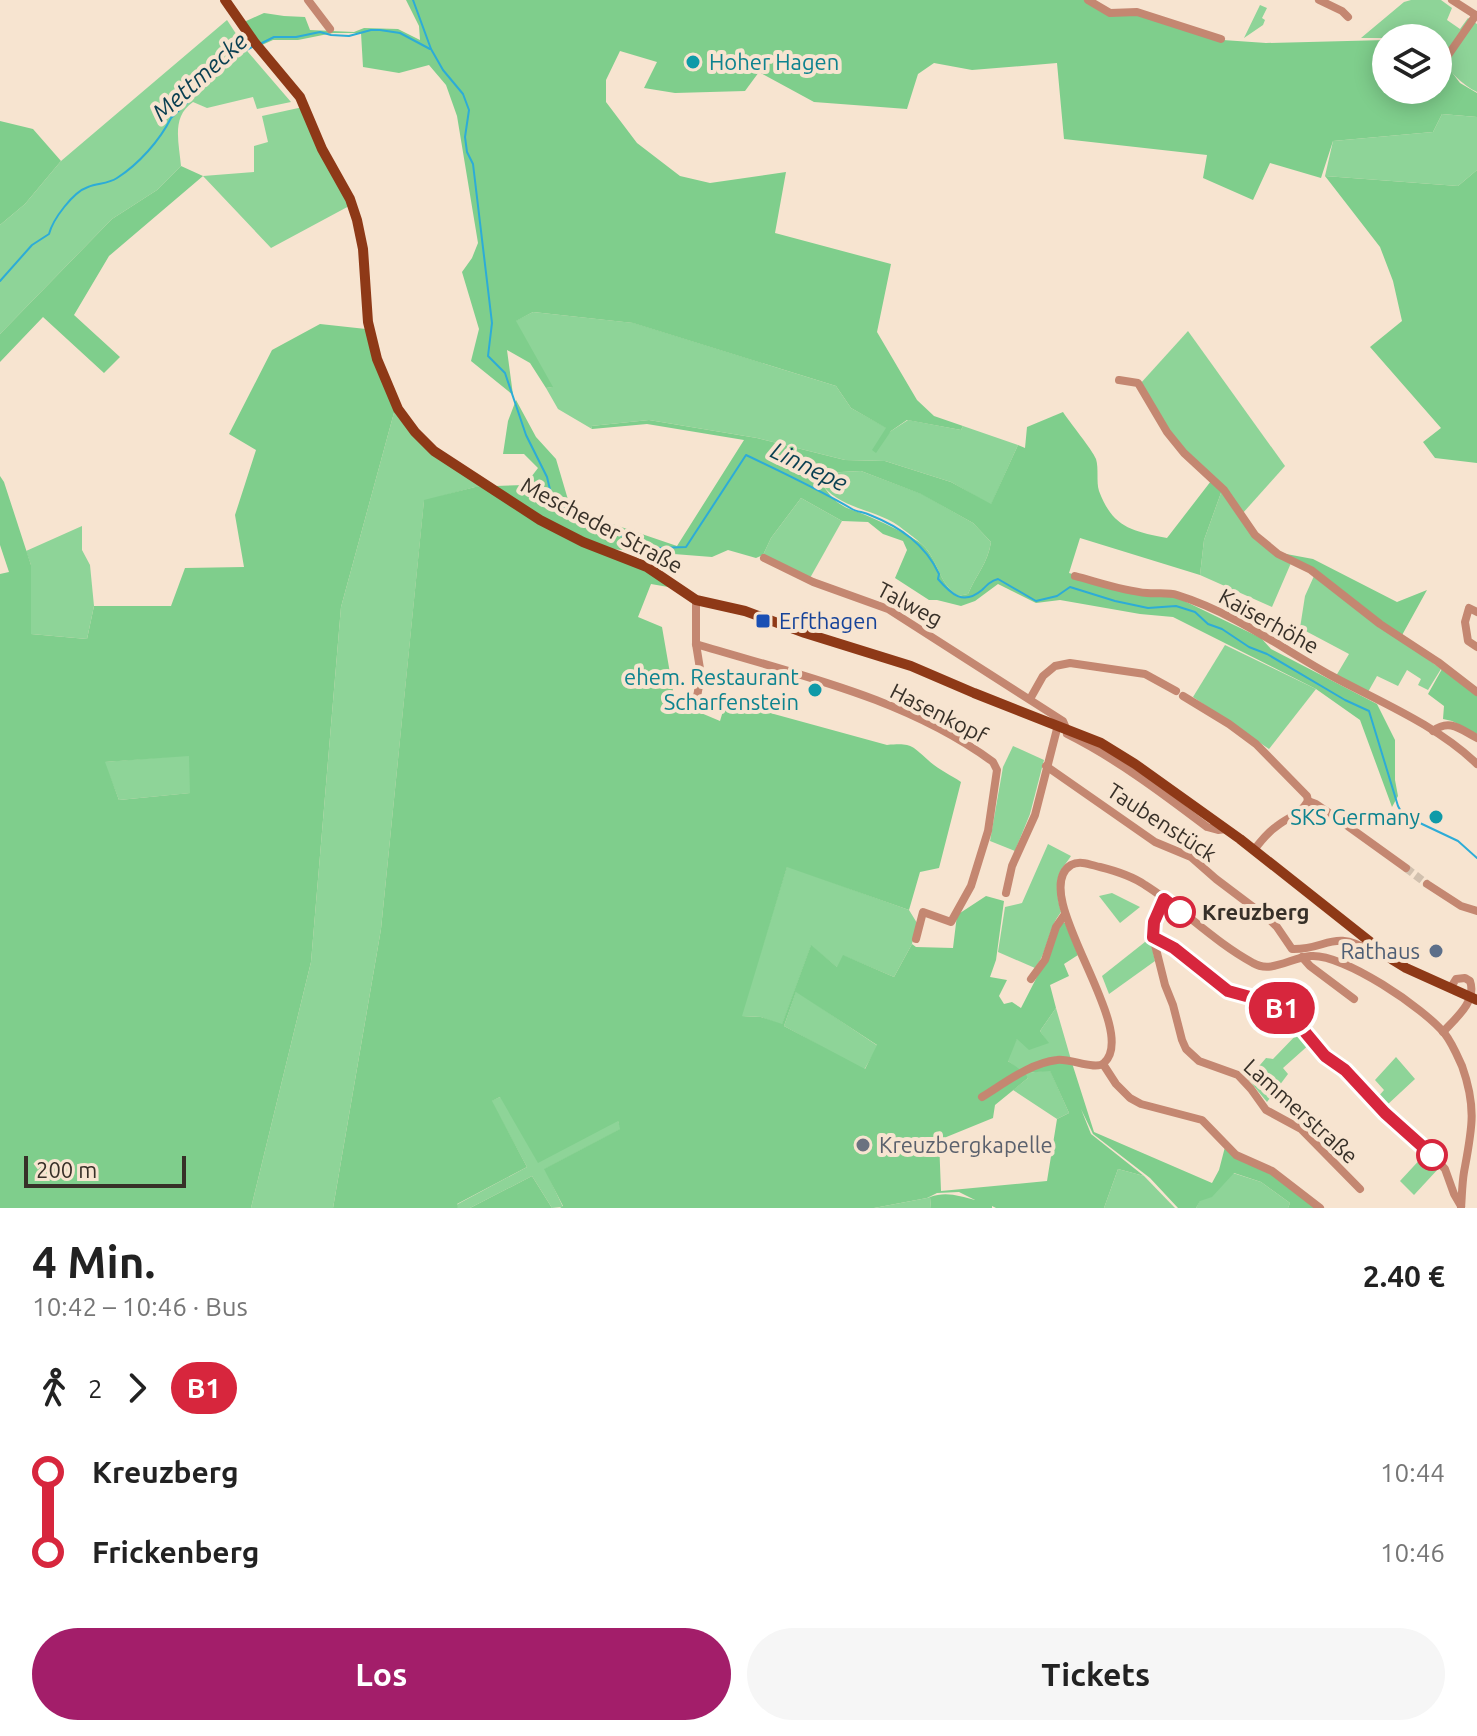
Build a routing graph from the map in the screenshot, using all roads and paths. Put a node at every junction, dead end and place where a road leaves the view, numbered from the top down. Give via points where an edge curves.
1 (225, 0) edge
2 (308, 0) edge
3 (1088, 0) edge
4 (1319, 0) edge
5 (1452, 0) edge
6 (1476, 15) edge
7 (1348, 17) dead end
8 (330, 29) dead end
9 (1221, 39) dead end
10 (1452, 50) edge
11 (1119, 380) dead end
12 (764, 558) dead end
13 (1075, 576) dead end
14 (696, 600) junction
15 (1477, 612) edge
16 (696, 644) junction
17 (1477, 647) edge
18 (1477, 692) edge
19 (1030, 699) junction
20 (696, 702) dead end
21 (1062, 727) junction
22 (1433, 731) junction
23 (1477, 738) edge
24 (1477, 764) edge
25 (1046, 766) junction
26 (1308, 801) junction
27 (1335, 817) tunnel mouth
28 (1349, 827) tunnel mouth
29 (1254, 850) junction
30 (1406, 868) tunnel mouth
31 (1427, 884) tunnel mouth
32 (1006, 893) dead end
33 (1164, 899) junction
34 (1477, 911) edge
35 (1065, 914) junction
36 (1153, 937) junction
37 (916, 939) dead end
38 (1378, 949) junction
39 (1302, 957) junction
40 (1031, 979) dead end
41 (1475, 992) edge
42 (1354, 999) dead end
43 (1443, 1032) junction
44 (1103, 1064) junction
45 (982, 1097) dead end
46 (1360, 1189) dead end
47 (1461, 1207) edge
48 (1320, 1208) edge

1 - 14 main road, Mescheder Straße via 300,97 353,205 365,260 372,340 389,390 410,426 434,451 540,520 647,567
2 - 8 street
3 - 9 street via 1110,13 1137,12
4 - 7 street
5 - 6 street
6 - 10 street
11 - 18 street via 1138,383 1159,421 1224,490 1255,535
12 - 19 street, Talweg via 888,609
13 - 22 street, Kaiserhöhe via 1146,593 1175,594 1224,615
14 - 16 street
14 - 21 main road, Mescheder Straße via 913,666
15 - 17 street via 1469,608 1465,622 1468,641
16 - 20 street via 701,675
16 - 37 street, Hasenkopf via 891,705 993,762 997,770 990,820 971,886 951,922 923,912
19 - 21 street, Talweg via 1063,721
19 - 26 street via 1055,666 1070,663 1145,674 1256,744
21 - 25 street
21 - 29 main road, Mescheder Straße via 1119,753
22 - 23 street, Kaiserhöhe via 1451,724
22 - 24 street, Kaiserhöhe
25 - 32 street via 1035,815
25 - 38 street, Taubenstück via 1155,842 1191,857 1269,919 1292,949 1338,940 1372,952
26 - 27 street
26 - 29 street
28 - 30 street
29 - 38 main road, Mescheder Straße
31 - 34 street
33 - 35 street via 1133,878 1076,863 1061,883
33 - 36 street
33 - 39 street via 1254,965
35 - 40 street
35 - 44 street via 1105,1010 1111,1046
36 - 46 street, Lammerstraße via 1189,1052 1238,1075 1266,1110 1301,1129
36 - 47 street via 1228,991 1281,1007 1445,1169
38 - 41 main road, Mescheder Straße via 1406,968
39 - 42 street
39 - 43 street via 1325,957 1371,978
41 - 43 street
43 - 47 street via 1473,1097
44 - 45 street via 1063,1059 1043,1063
44 - 48 street via 1130,1098 1202,1120 1236,1155 1267,1168

